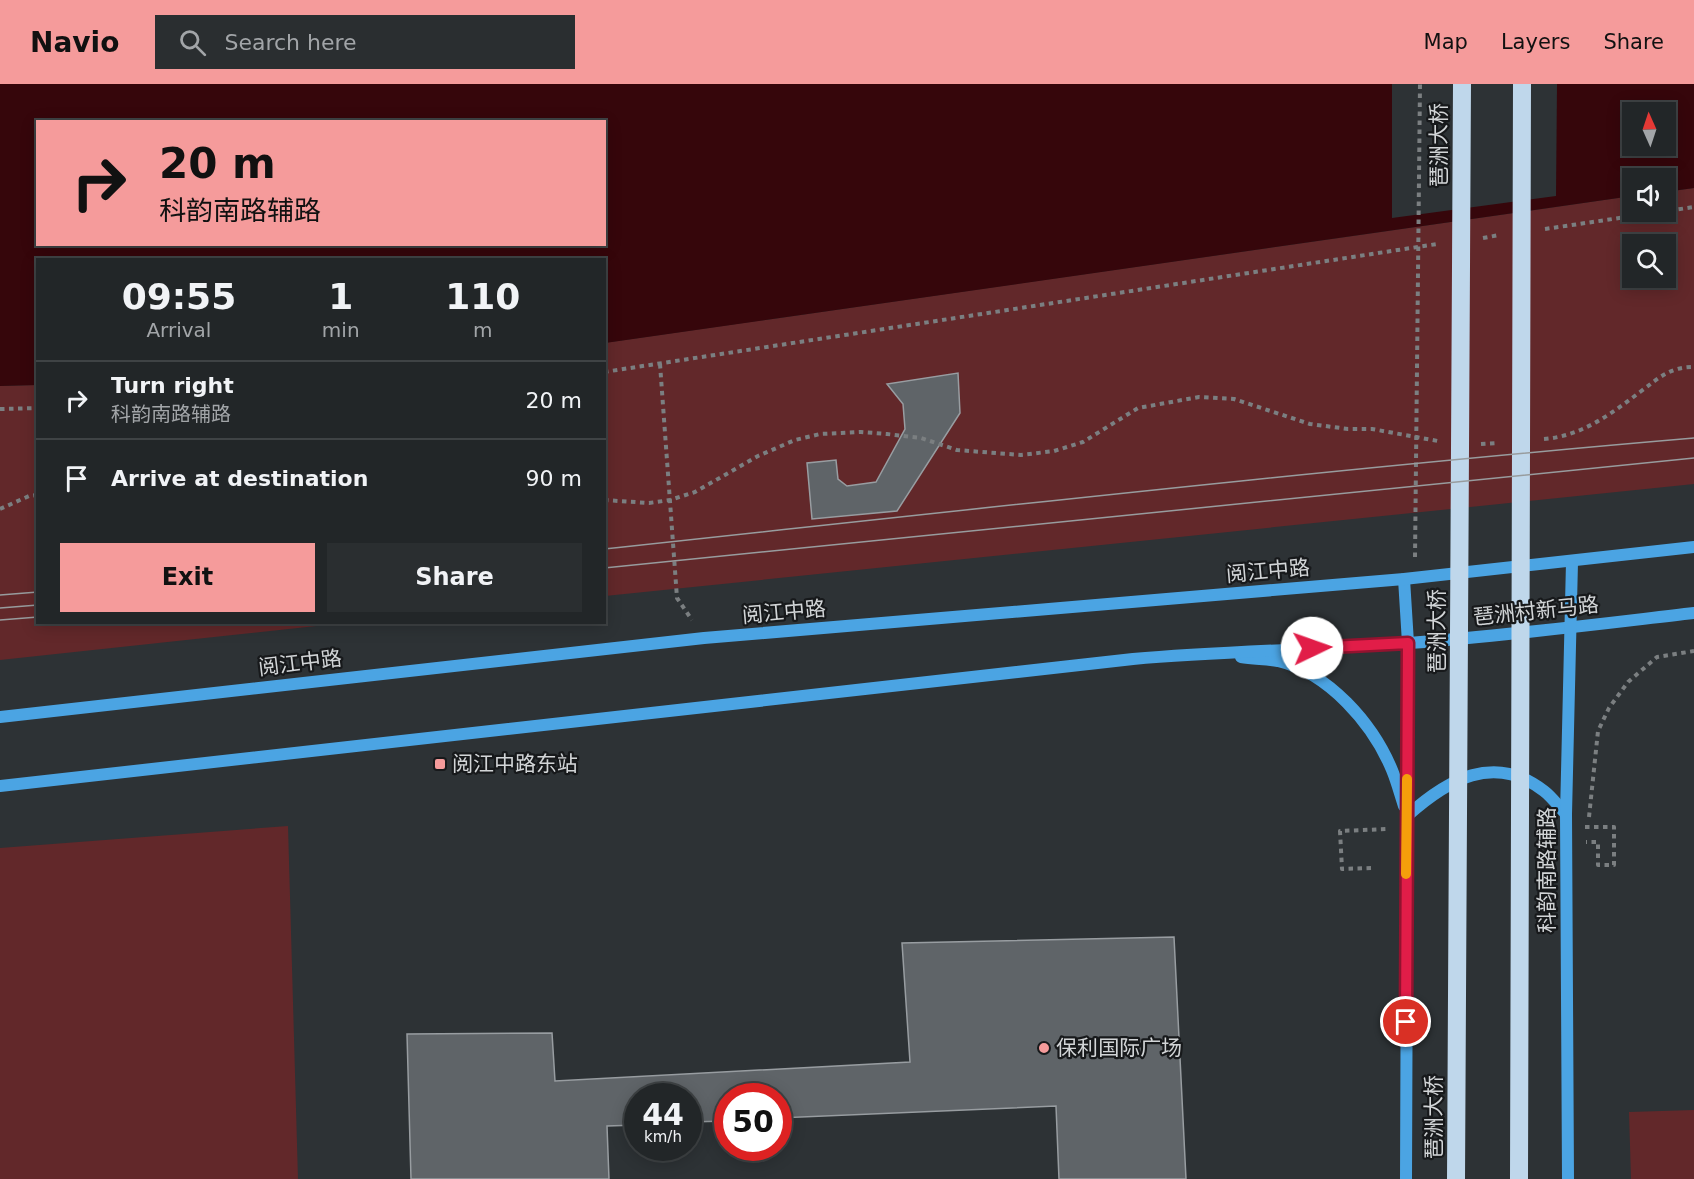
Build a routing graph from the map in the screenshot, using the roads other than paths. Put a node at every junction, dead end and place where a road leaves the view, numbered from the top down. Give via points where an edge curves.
1 (1462, 84) edge
2 (1522, 84) edge
3 (1694, 547) edge
4 (1572, 562) junction
5 (1404, 579) junction
6 (1694, 613) edge
7 (1570, 628) junction
8 (1408, 643) junction
9 (1202, 653) junction
10 (0, 717) edge
11 (0, 786) edge
12 (1566, 814) junction
13 (1407, 816) junction
14 (1406, 1179) edge
15 (1456, 1179) edge
16 (1520, 1179) edge
17 (1568, 1179) edge

1 - 15 highway, 琶洲大桥
2 - 16 highway
3 - 4 main road
4 - 5 main road, 阅江中路
4 - 7 main road, 科韵南路辅路
5 - 8 main road
5 - 10 main road, 阅江中路 via 704,638
6 - 7 main road, 琶洲村新马路
7 - 8 main road, 琶洲村新马路
7 - 12 main road, 科韵南路辅路
8 - 9 main road, 琶洲村新马路
8 - 13 main road
9 - 11 main road
9 - 13 main road via 1279,661 1321,679 1352,708 1380,746
12 - 13 main road via 1544,791 1517,775 1496,771 1452,782
12 - 17 main road, 科韵南路辅路
13 - 14 main road

